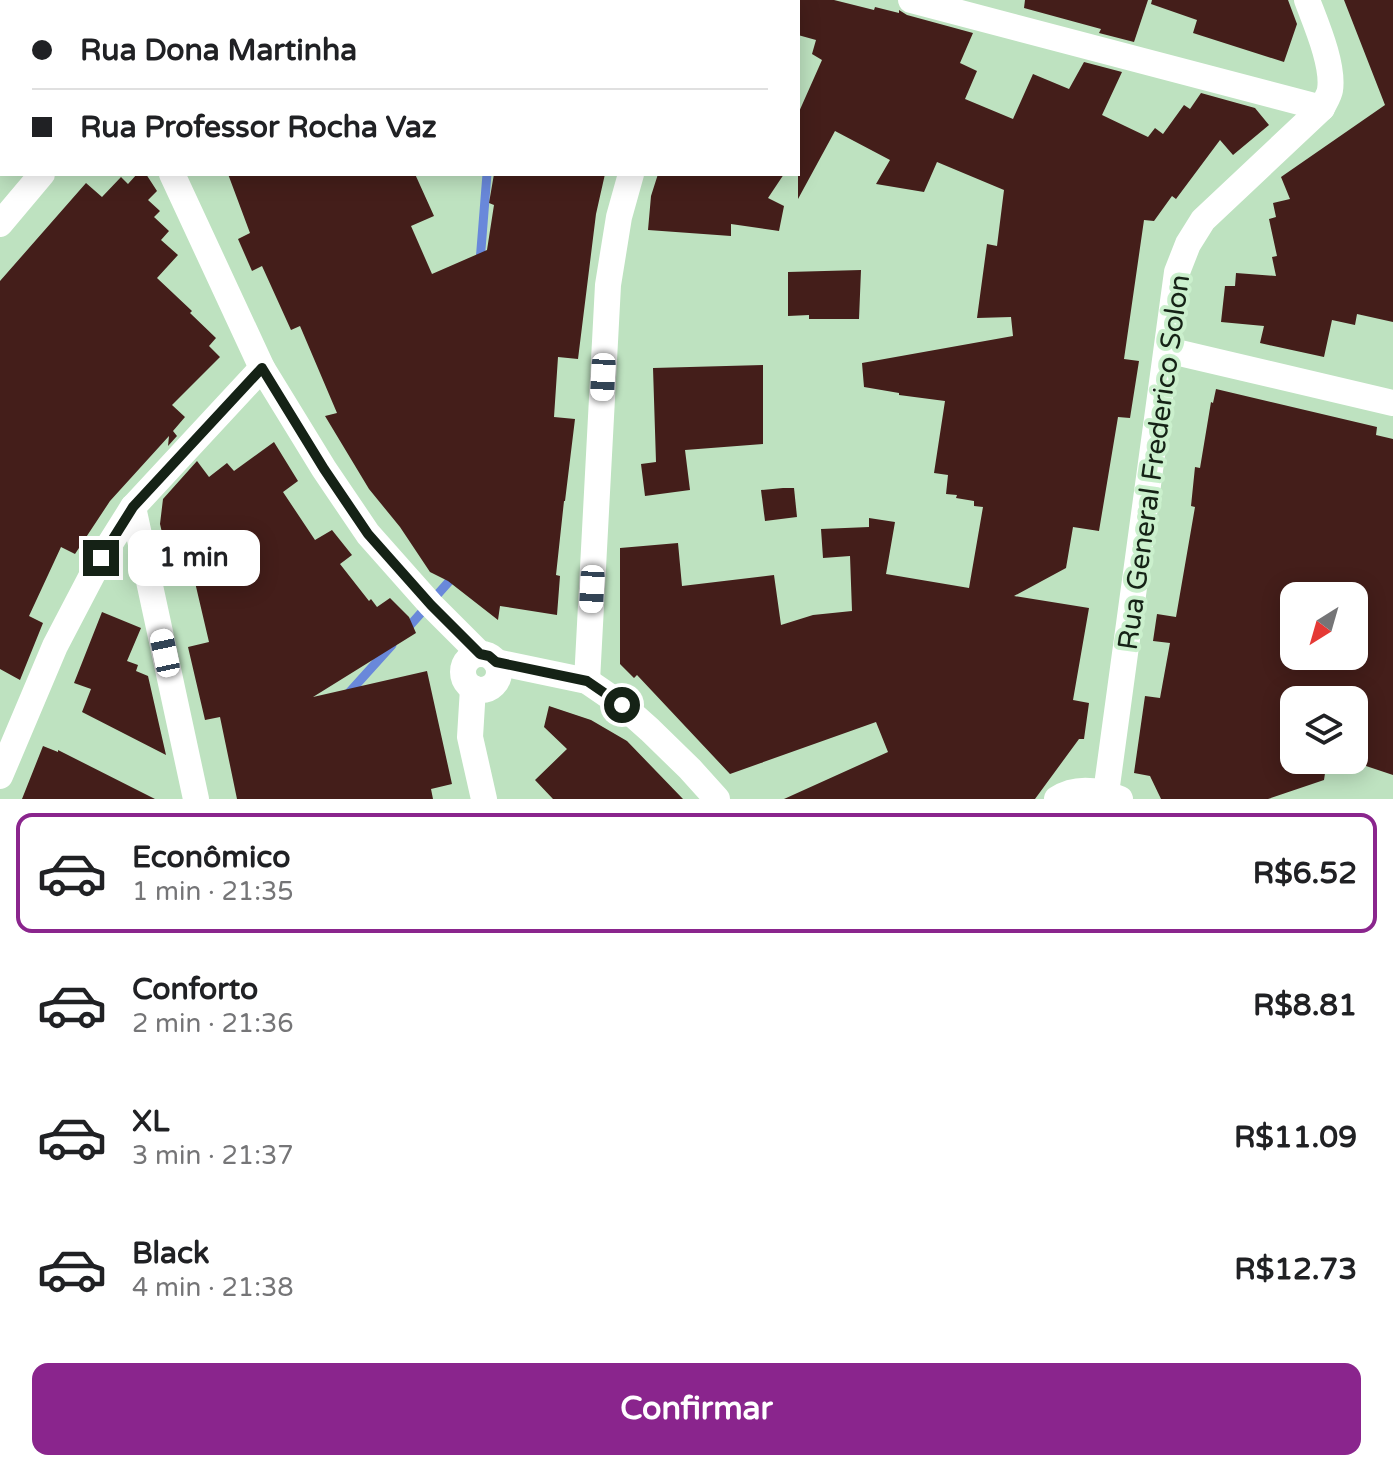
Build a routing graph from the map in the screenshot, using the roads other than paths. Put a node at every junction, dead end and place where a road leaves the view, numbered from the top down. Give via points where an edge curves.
1 (911, 0) edge
2 (1307, 0) edge
3 (1322, 108) junction
4 (40, 176) edge
5 (173, 176) edge
6 (630, 176) edge
7 (0, 224) edge
8 (1167, 350) junction
9 (262, 368) junction
10 (1393, 403) edge
11 (133, 507) junction
12 (483, 673) junction
13 (587, 681) junction
14 (0, 776) edge
15 (1113, 796) edge
16 (196, 799) edge
17 (484, 799) edge
18 (717, 799) edge
19 (1057, 799) edge

1 - 3 street
2 - 3 street via 1329,68 1330,90
3 - 8 street, Rua General Frederico Solon via 1195,232 1177,272
4 - 7 street
5 - 9 street
6 - 13 street via 608,285
8 - 10 street
8 - 15 street, Rua General Frederico Solon
9 - 11 street
9 - 12 street via 368,534
11 - 14 street via 55,646
11 - 16 street
12 - 13 street
12 - 17 street via 470,737
13 - 18 street via 650,730
15 - 19 street via 1087,790

